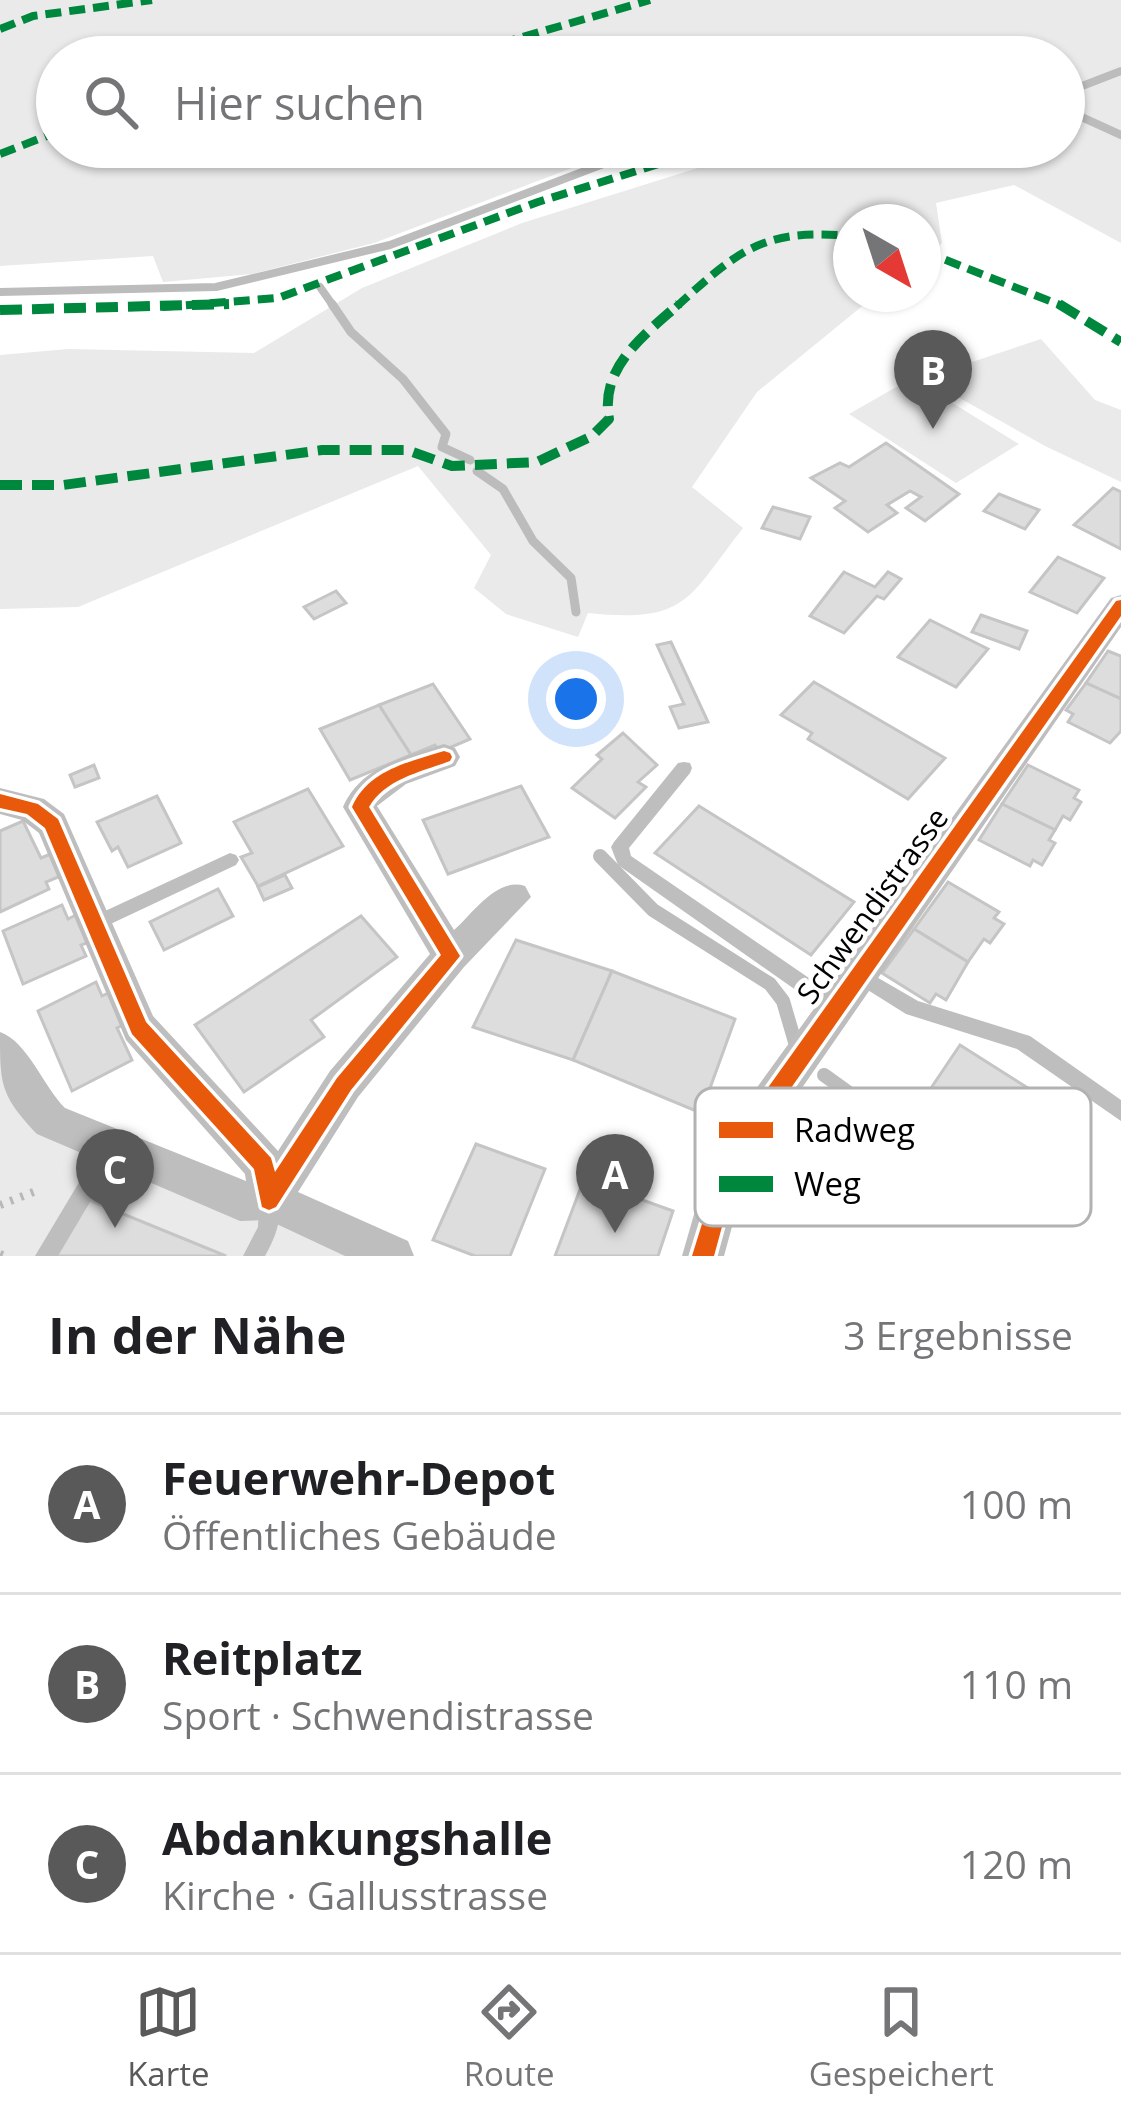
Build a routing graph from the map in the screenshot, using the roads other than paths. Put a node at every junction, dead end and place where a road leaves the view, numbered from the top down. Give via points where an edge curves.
1 (1121, 605) edge
2 (444, 757) dead end
3 (684, 768) dead end
4 (0, 801) edge
5 (230, 860) dead end
6 (514, 897) dead end
7 (96, 922) junction
8 (451, 956) junction
9 (858, 974) junction
10 (834, 1006) junction
11 (0, 1049) edge
12 (778, 1088) edge
13 (1087, 1088) edge
14 (1091, 1091) edge
15 (1121, 1112) edge
16 (112, 1146) junction
17 (269, 1200) junction
18 (712, 1226) edge
19 (46, 1256) edge
20 (254, 1256) edge
21 (393, 1256) edge
22 (703, 1256) edge

1 - 9 street, Schwendistrasse
2 - 8 street via 374,786 360,807
3 - 10 lane via 620,847 624,860
4 - 7 street via 32,808 52,824
5 - 7 lane
6 - 8 street
7 - 17 street via 139,1028 264,1165
8 - 17 street via 344,1084
9 - 10 street, Schwendistrasse
9 - 13 lane via 913,1008 1023,1042
10 - 12 street, Schwendistrasse
11 - 16 street via 51,1121
14 - 15 lane
16 - 17 street via 240,1201
16 - 19 lane
17 - 20 lane via 268,1229
17 - 21 street
18 - 22 street, Schwendistrasse

